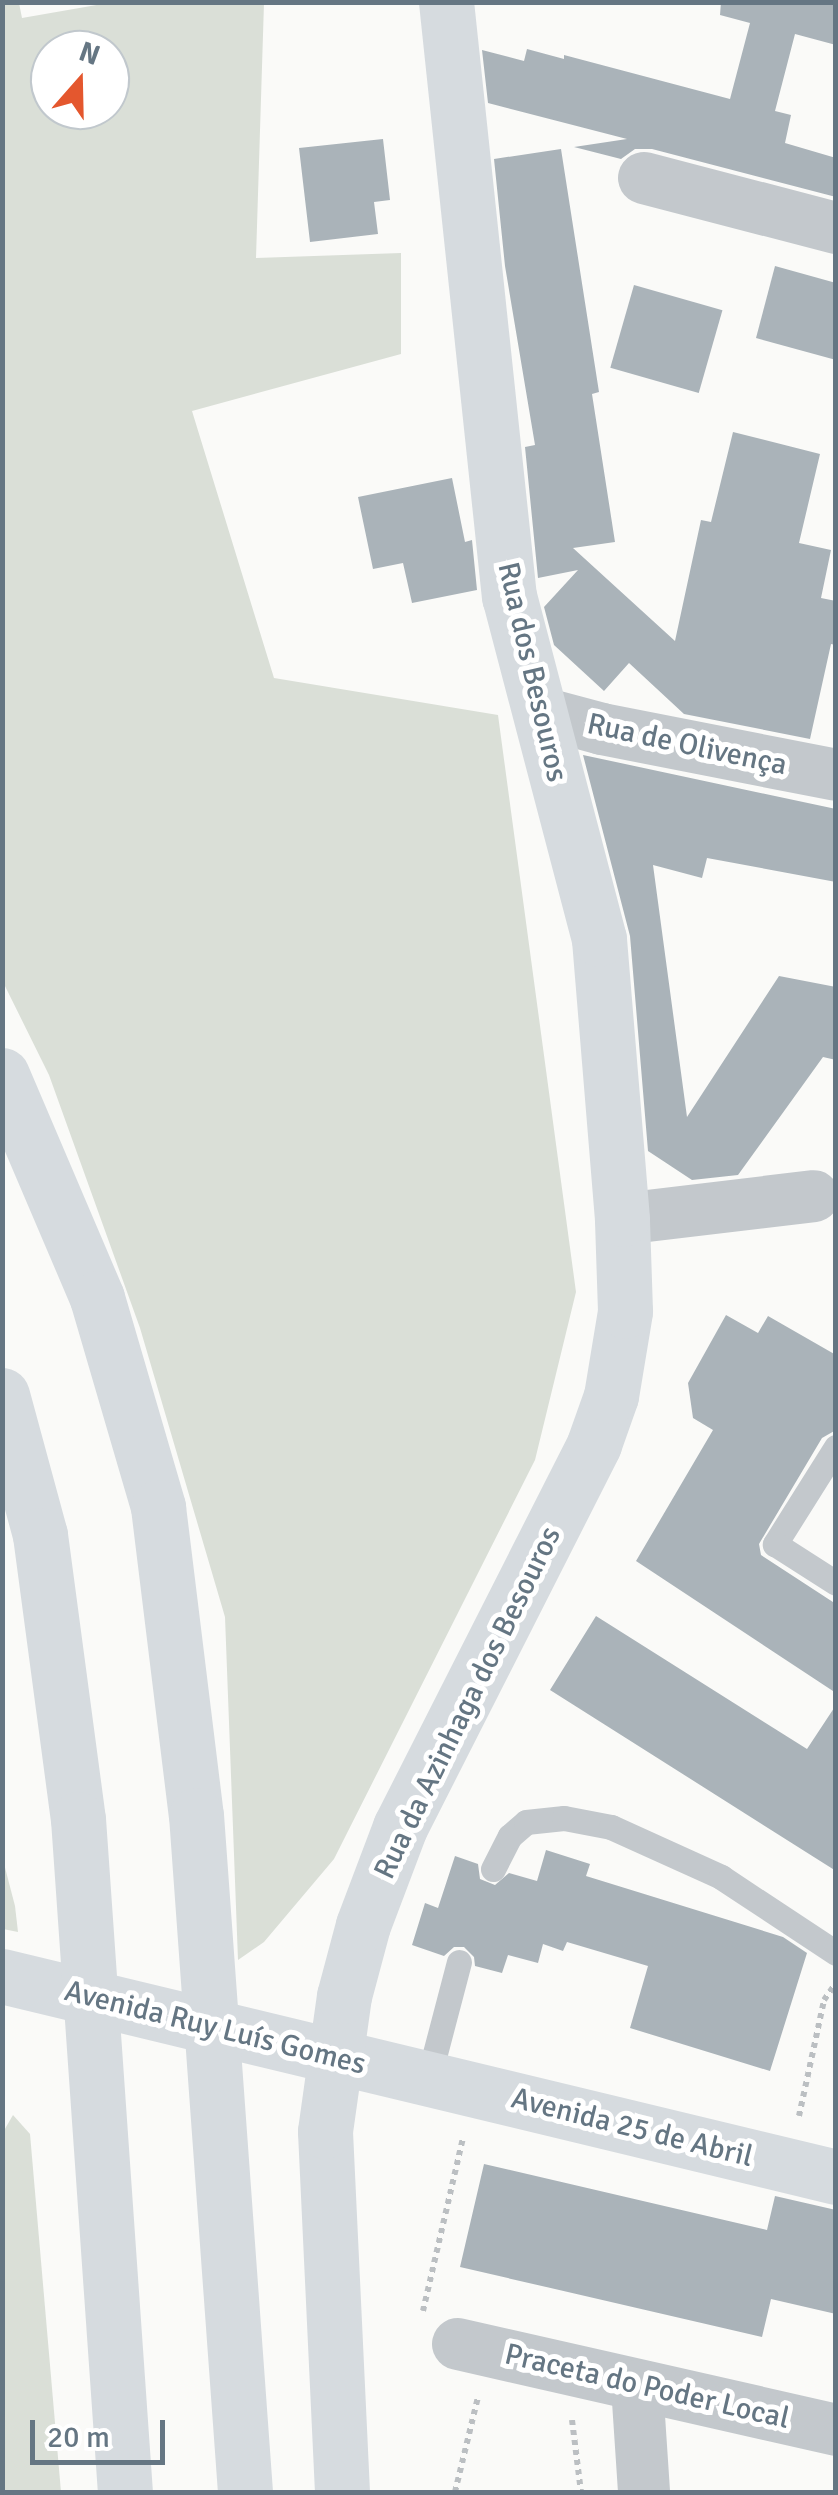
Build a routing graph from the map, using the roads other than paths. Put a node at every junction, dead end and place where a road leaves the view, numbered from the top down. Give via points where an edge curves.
1 (446, 2) edge
2 (644, 178) dead end
3 (836, 228) edge
4 (540, 712) junction
5 (836, 775) edge
6 (2, 1075) edge
7 (828, 1189) edge
8 (622, 1218) junction
9 (2, 1396) edge
10 (836, 1447) edge
11 (836, 1584) edge
12 (493, 1868) dead end
13 (836, 1952) edge
14 (460, 1962) dead end
15 (2, 1976) edge
16 (428, 2080) junction
17 (812, 2172) edge
18 (456, 2337) road end
19 (637, 2386) junction
20 (836, 2430) edge
21 (125, 2492) edge
22 (245, 2492) edge
23 (342, 2492) edge
24 (644, 2492) edge

1 - 4 main road, Rua dos Besouros via 509,597
2 - 3 street
4 - 5 street, Rua de Olivença
4 - 8 main road, Rua dos Besouros via 598,940
6 - 22 main road via 96,1298 158,1507 196,1815
7 - 8 street
8 - 23 main road, Rua da Azinhaga dos Besouros via 621,1350 594,1444 400,1827 344,1996 324,2131
9 - 21 main road via 40,1535 78,1819
10 - 11 lane via 775,1544
12 - 13 lane via 526,1822 564,1818 611,1827 721,1877
14 - 16 lane
15 - 16 main road, Avenida Ruy Luís Gomes
16 - 17 main road, Avenida 25 de Abril
18 - 19 street, Praceta do Poder Local
19 - 20 street, Praceta do Poder Local
19 - 24 street

